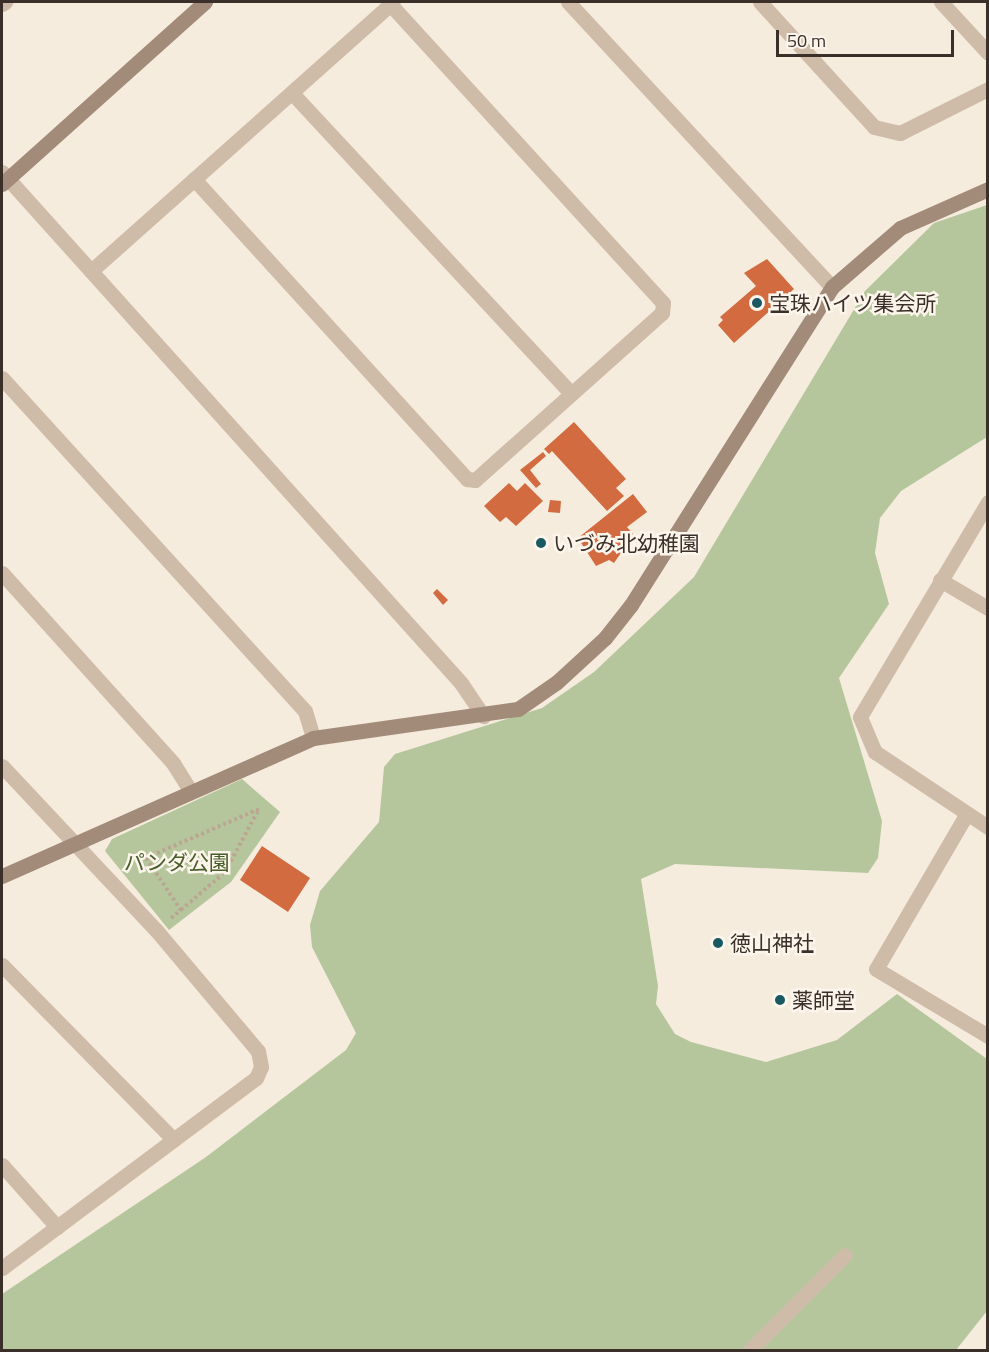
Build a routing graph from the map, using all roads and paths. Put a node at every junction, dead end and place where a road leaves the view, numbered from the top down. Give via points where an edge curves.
1 (204, 2) edge
2 (568, 2) edge
3 (760, 2) edge
4 (941, 2) edge
5 (392, 3) edge
6 (987, 53) edge
7 (987, 89) edge
8 (292, 93) junction
9 (4, 179) edge
10 (194, 179) junction
11 (987, 189) edge
12 (91, 271) junction
13 (832, 287) junction
14 (2, 378) edge
15 (571, 393) junction
16 (987, 502) edge
17 (2, 573) edge
18 (940, 580) junction
19 (987, 608) edge
20 (483, 716) junction
21 (313, 738) junction
22 (2, 766) edge
23 (190, 790) junction
24 (966, 815) junction
25 (987, 826) edge
26 (73, 843) junction
27 (2, 876) edge
28 (181, 910) junction
29 (156, 930) junction
30 (2, 965) edge
31 (987, 1036) edge
32 (174, 1140) junction
33 (2, 1166) edge
34 (57, 1227) junction
35 (845, 1255) dead end
36 (2, 1268) edge
37 (750, 1350) edge

1 - 9 street
2 - 13 street
3 - 7 street via 874,128 900,133
4 - 6 street
5 - 8 street
5 - 15 street via 663,303 662,312
8 - 10 street
8 - 15 street
9 - 12 street
10 - 12 street
10 - 15 street via 467,479 474,480
11 - 13 street via 900,228
12 - 20 street via 461,683
13 - 20 street via 618,621 547,689 518,709
14 - 21 street via 305,711
16 - 18 street
17 - 23 street via 173,763
18 - 19 street
18 - 24 street via 860,717 875,752
20 - 21 street
21 - 23 street
22 - 26 street
23 - 26 street
24 - 25 street
24 - 31 street via 876,969
26 - 27 street
26 - 29 street
28 - 28 path via 225,872 259,809 146,858
28 - 29 path
29 - 32 street via 258,1051 261,1067 256,1078
30 - 32 street
32 - 34 street
33 - 34 street
34 - 36 street
35 - 37 street

